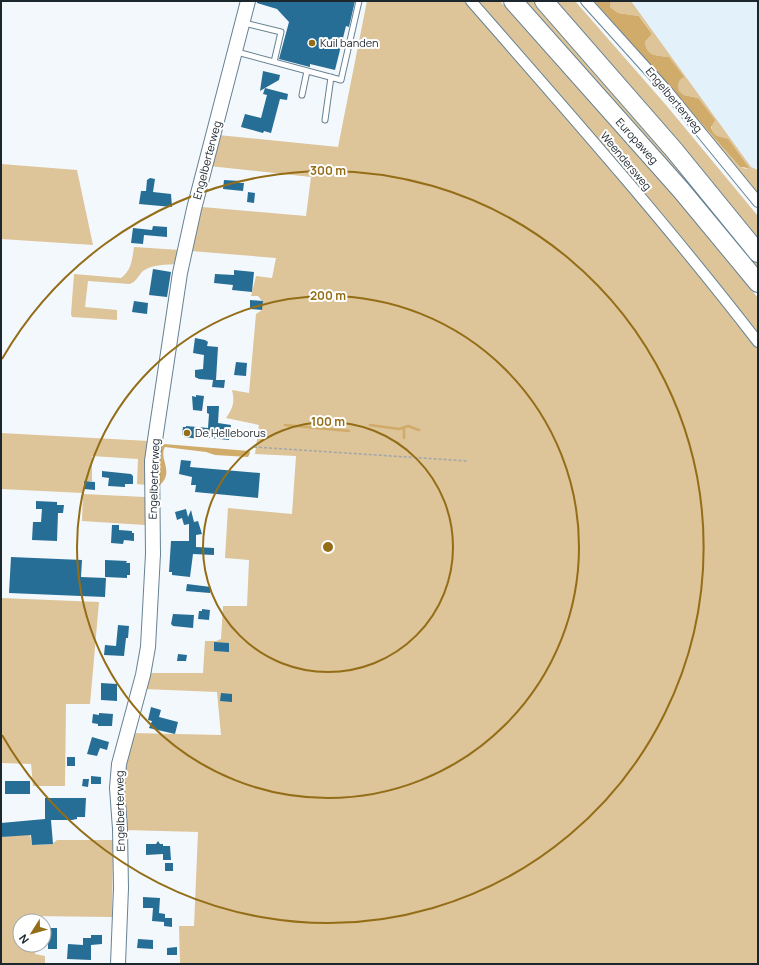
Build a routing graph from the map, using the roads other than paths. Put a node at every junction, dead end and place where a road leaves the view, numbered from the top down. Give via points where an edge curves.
1 (248, 1) edge
2 (358, 1) edge
3 (471, 1) edge
4 (512, 1) edge
5 (544, 1) edge
6 (586, 1) edge
7 (243, 23) junction
8 (235, 52) junction
9 (274, 62) junction
10 (307, 71) junction
11 (331, 77) junction
12 (302, 95) dead end
13 (325, 120) dead end
14 (758, 202) edge
15 (758, 253) edge
16 (758, 283) edge
17 (758, 342) edge
18 (118, 964) edge

1 - 7 street, Engelberterweg
2 - 11 lane via 341,80
3 - 17 street, Weendersweg via 691,256
4 - 16 highway, Europaweg via 681,190
5 - 15 highway, Europaweg via 674,150
6 - 14 street, Engelberterweg via 668,92
7 - 8 street, Engelberterweg
7 - 9 lane via 281,32
8 - 9 lane
8 - 18 street, Engelberterweg via 180,273 154,440 153,554 148,647 119,764 117,788 120,829
9 - 10 lane
10 - 11 lane
10 - 12 lane
11 - 13 lane

